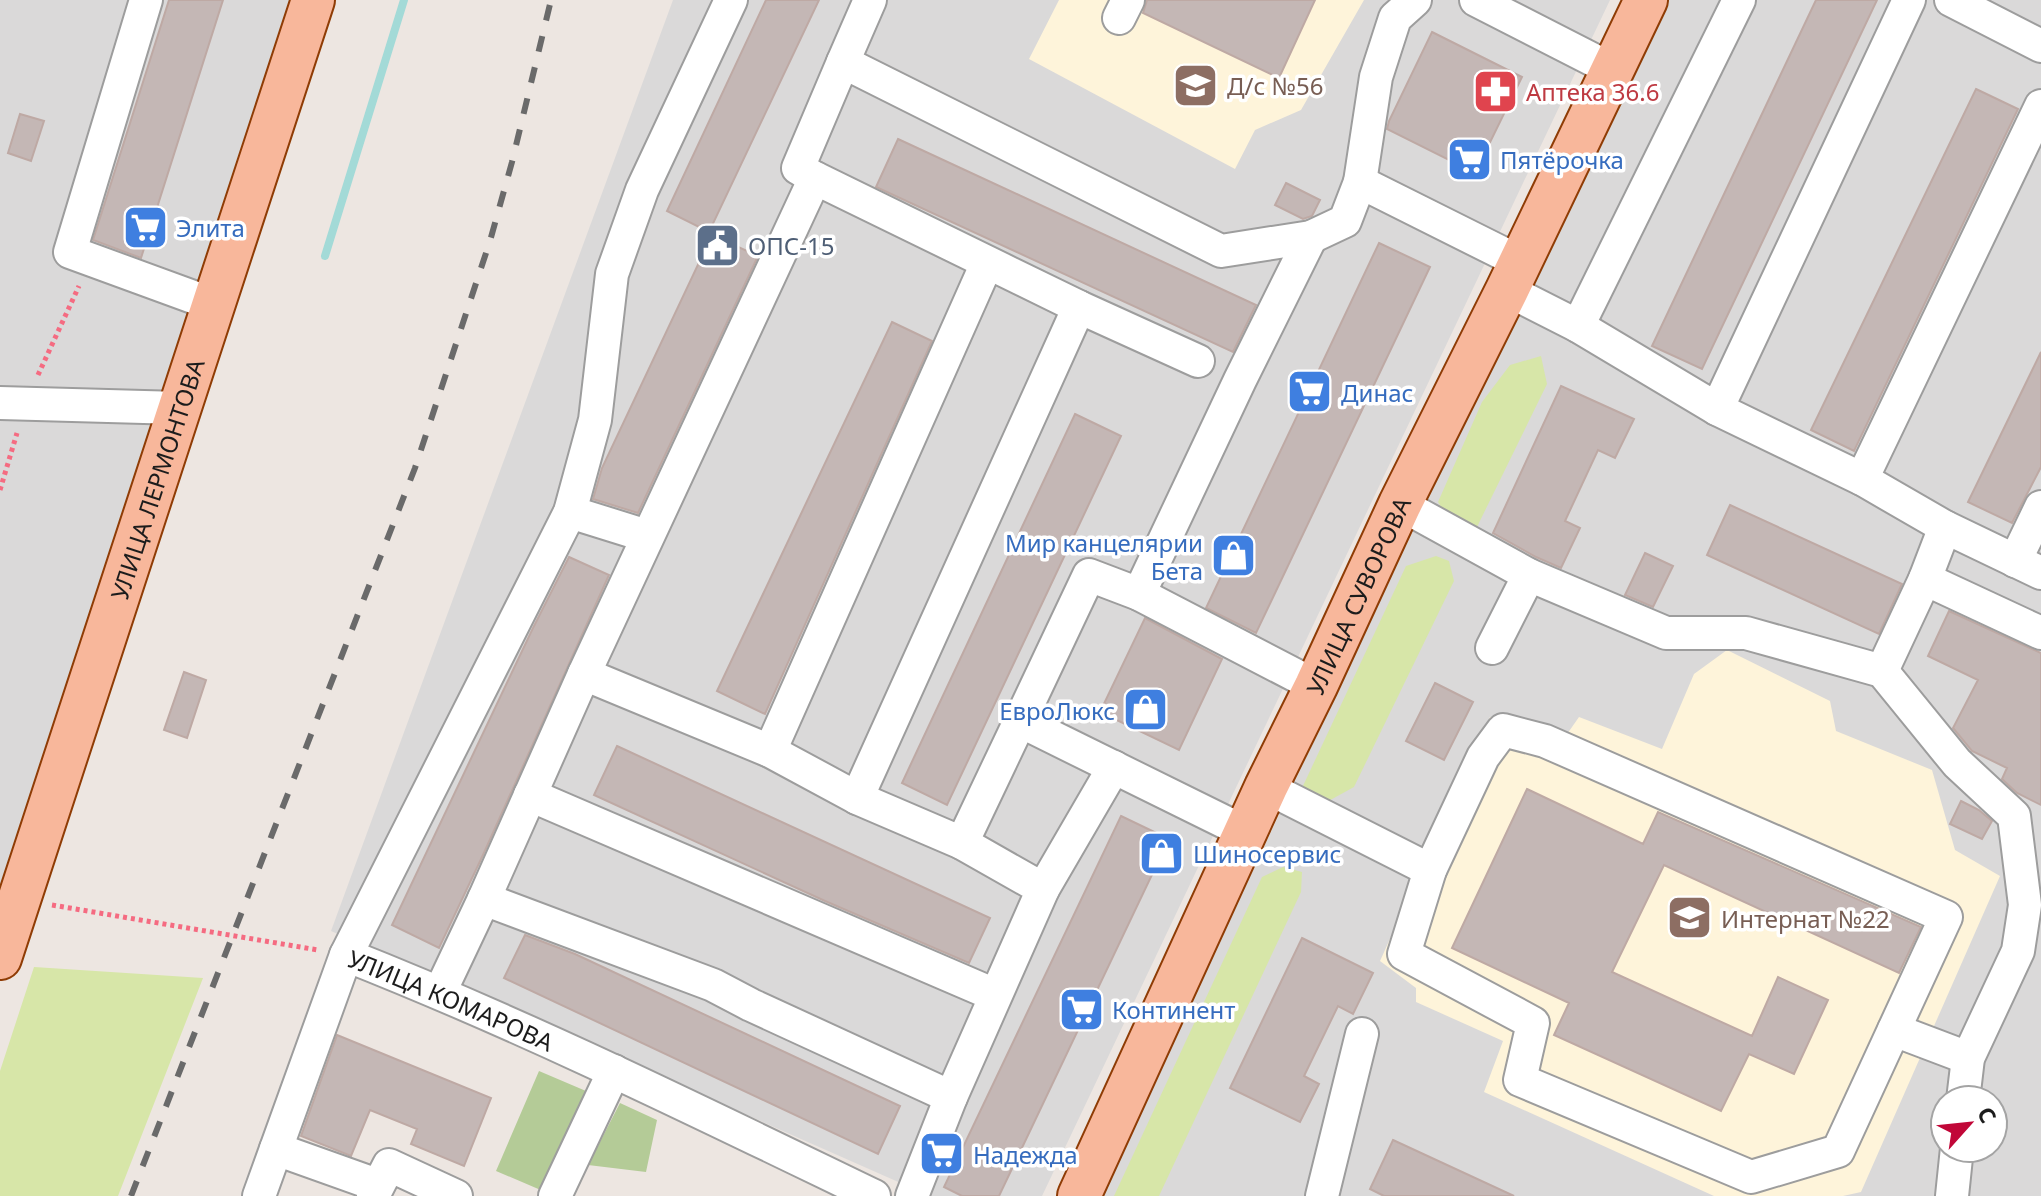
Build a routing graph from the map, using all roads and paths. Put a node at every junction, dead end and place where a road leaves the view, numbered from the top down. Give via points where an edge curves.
1 (146, 0) edge
2 (313, 0) edge
3 (731, 0) edge
4 (870, 0) edge
5 (1476, 0) edge
6 (1646, 0) edge
7 (1739, 0) edge
8 (1909, 0) edge
9 (1951, 0) edge
10 (1408, 2) edge
11 (2041, 46) edge
12 (843, 62) junction
13 (1613, 70) junction
14 (2041, 106) edge
15 (815, 178) junction
16 (1360, 182) junction
17 (1311, 237) junction
18 (987, 263) junction
19 (1513, 276) junction
20 (215, 305) junction
21 (1079, 307) junction
22 (1578, 326) junction
23 (1198, 361) dead end
24 (0, 403) edge
25 (180, 408) junction
26 (1717, 409) junction
27 (1862, 479) junction
28 (1400, 504) junction
29 (2041, 507) edge
30 (570, 512) junction
31 (1945, 527) junction
32 (647, 536) junction
33 (2028, 567) edge
34 (1529, 575) junction
35 (1925, 579) junction
36 (1139, 594) junction
37 (2041, 633) edge
38 (1492, 648) dead end
39 (1882, 671) junction
40 (584, 674) junction
41 (1316, 686) junction
42 (1020, 721) junction
43 (770, 751) junction
44 (1114, 767) junction
45 (1266, 787) junction
46 (530, 795) junction
47 (857, 798) junction
48 (1245, 832) junction
49 (962, 843) junction
50 (1430, 870) junction
51 (1043, 889) junction
52 (10, 899) edge
53 (484, 899) junction
54 (346, 955) junction
55 (2030, 956) edge
56 (0, 958) edge
57 (440, 992) junction
58 (995, 995) junction
59 (1894, 1030) junction
60 (1362, 1034) dead end
61 (1968, 1058) junction
62 (614, 1071) junction
63 (1965, 1084) edge
64 (951, 1097) junction
65 (276, 1149) junction
66 (1955, 1164) edge
67 (375, 1190) edge
68 (259, 1196) edge
69 (456, 1196) edge
70 (555, 1196) edge
71 (874, 1196) edge
72 (912, 1196) edge
73 (1079, 1196) edge
74 (1322, 1196) edge
75 (1952, 1196) edge

1 - 20 street via 70,252
2 - 20 main road, УЛИЦА ЛЕРМОНТОВА
3 - 30 street via 642,190 612,274 595,420
4 - 12 street
5 - 13 street
6 - 13 main road, УЛИЦА СУВОРОВА
7 - 22 street
8 - 26 street
9 - 11 street
10 - 16 street via 1395,18 1376,77
12 - 15 street via 798,168
12 - 17 street via 1221,251
13 - 19 main road, УЛИЦА СУВОРОВА
14 - 27 street
15 - 18 street
15 - 32 street
16 - 17 street via 1345,221
16 - 19 street
17 - 36 street
18 - 21 street
18 - 43 street
19 - 22 street
19 - 28 main road, УЛИЦА СУВОРОВА
20 - 25 main road, УЛИЦА ЛЕРМОНТОВА
21 - 23 street
21 - 47 street
22 - 26 street
24 - 25 street
25 - 52 main road, УЛИЦА ЛЕРМОНТОВА
26 - 27 street
27 - 31 street
28 - 34 street
28 - 41 main road, УЛИЦА СУВОРОВА
29 - 33 street
30 - 32 street
30 - 54 street
31 - 33 street
31 - 35 street
32 - 40 street
34 - 38 street
34 - 39 street via 1666,633 1746,633
35 - 37 street
35 - 39 street
36 - 41 street
36 - 42 street via 1089,575
39 - 55 street via 1957,763 2014,816
40 - 43 street
40 - 46 street
41 - 45 main road, УЛИЦА СУВОРОВА
42 - 44 street
42 - 49 street
43 - 47 street
44 - 48 street
44 - 51 street
45 - 48 main road, УЛИЦА СУВОРОВА
45 - 50 street
46 - 53 street
46 - 58 street
47 - 49 street
48 - 73 main road, УЛИЦА СУВОРОВА
49 - 51 street
50 - 59 street via 1483,757 1503,730 1545,741 1946,917
50 - 59 street via 1404,954 1537,1011 1520,1080 1751,1177 1838,1151
51 - 58 street
52 - 54 path, УЛИЦА КОМАРОВА
52 - 56 main road, УЛИЦА ЛЕРМОНТОВА
53 - 57 street
53 - 64 street via 713,985
54 - 57 street, УЛИЦА КОМАРОВА
54 - 65 street
55 - 61 street
57 - 62 street, УЛИЦА КОМАРОВА
58 - 64 street
59 - 61 street
60 - 74 street
61 - 63 street
62 - 70 street
62 - 71 street, УЛИЦА КОМАРОВА
64 - 72 street
65 - 67 street
65 - 68 street
66 - 75 street
67 - 69 street via 389,1165

